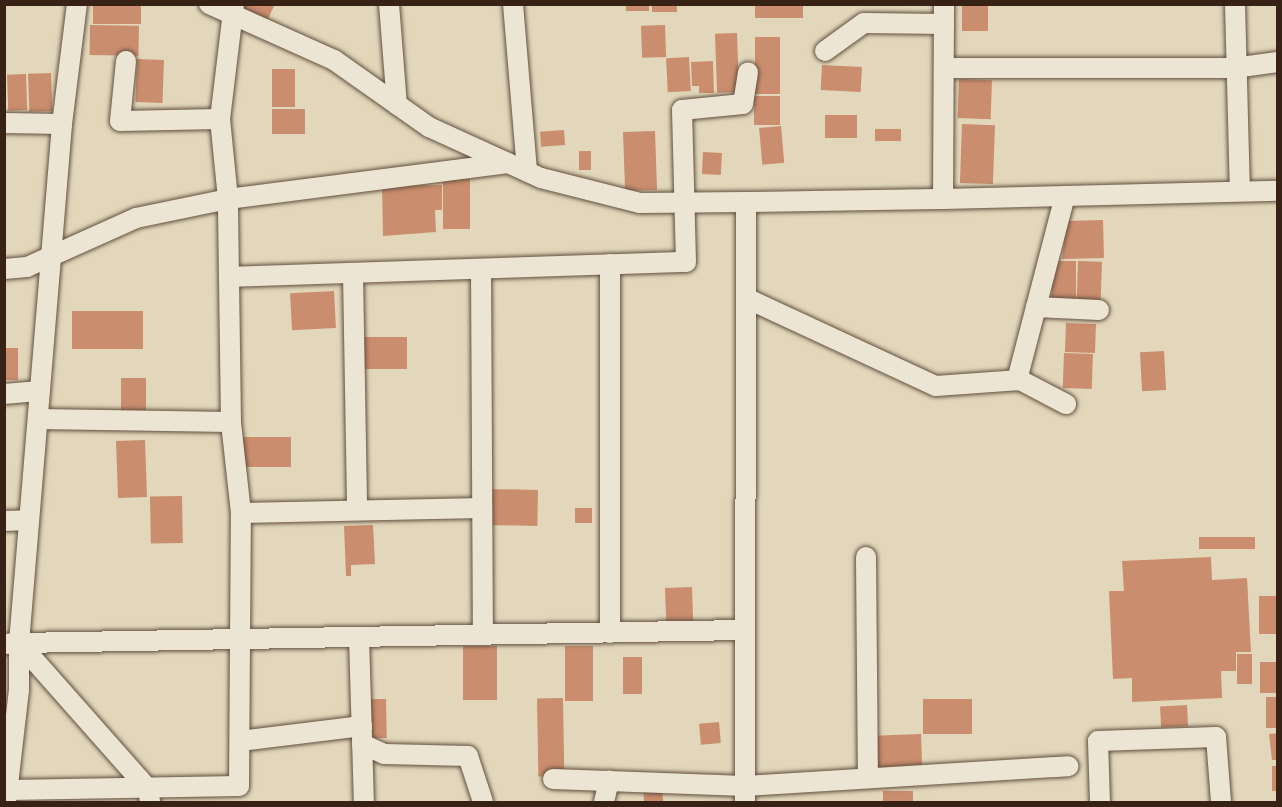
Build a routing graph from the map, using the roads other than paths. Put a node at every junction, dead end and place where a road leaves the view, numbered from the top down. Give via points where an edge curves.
1 (77, 4) edge
2 (209, 4) edge
3 (389, 4) edge
4 (513, 4) edge
5 (1234, 4) edge
6 (233, 8) edge
7 (944, 14) edge
8 (825, 51) dead end
9 (126, 61) dead end
10 (1278, 62) edge
11 (944, 68) junction
12 (1234, 68) junction
13 (748, 72) dead end
14 (397, 105) junction
15 (220, 119) junction
16 (4, 123) edge
17 (62, 124) junction
18 (508, 163) junction
19 (526, 171) junction
20 (1278, 190) edge
21 (1240, 191) junction
22 (1065, 196) junction
23 (228, 199) junction
24 (943, 199) junction
25 (746, 202) junction
26 (683, 203) junction
27 (52, 257) junction
28 (610, 264) junction
29 (4, 269) edge
30 (482, 269) junction
31 (353, 273) junction
32 (229, 277) junction
33 (746, 298) junction
34 (1036, 307) junction
35 (1099, 310) dead end
36 (1017, 380) junction
37 (40, 391) junction
38 (4, 394) edge
39 (1066, 404) dead end
40 (38, 419) junction
41 (231, 422) junction
42 (482, 508) junction
43 (357, 510) junction
44 (241, 513) junction
45 (4, 520) edge
46 (29, 520) junction
47 (866, 557) dead end
48 (743, 630) junction
49 (610, 633) junction
50 (483, 635) junction
51 (359, 638) junction
52 (242, 640) junction
53 (12, 643) edge
54 (362, 735) junction
55 (240, 741) junction
56 (1068, 766) dead end
57 (868, 777) junction
58 (553, 779) dead end
59 (609, 781) junction
60 (745, 794) edge
61 (7, 796) edge
62 (149, 796) edge
63 (364, 802) edge
64 (483, 802) edge
65 (604, 802) edge
66 (1100, 802) edge
67 (1221, 802) edge

1 - 17 street
2 - 6 street
3 - 14 street
4 - 19 street
5 - 12 street
6 - 14 street via 334,60
6 - 15 street
7 - 8 street via 864,23
7 - 11 street
9 - 15 street via 120,121
10 - 12 street
11 - 12 street
11 - 24 street
12 - 21 street
13 - 26 street via 742,104 682,110
14 - 18 street via 429,127
15 - 23 street
16 - 17 street
17 - 27 street
18 - 19 street
18 - 23 street
19 - 26 street via 639,203
20 - 21 street
21 - 22 street
22 - 24 street
22 - 34 street
23 - 27 street via 136,218
23 - 32 street
24 - 25 street
25 - 26 street
25 - 33 street
26 - 28 street via 686,262
27 - 29 street via 27,267
27 - 37 street
28 - 30 street
28 - 49 street
30 - 31 street
30 - 42 street
31 - 32 street
31 - 43 street
32 - 41 street
33 - 36 street via 936,386
33 - 48 street
34 - 35 street
34 - 36 street
36 - 39 street
37 - 38 street
37 - 40 street
40 - 41 street
40 - 46 street
41 - 44 street
42 - 43 street
42 - 50 street
43 - 44 street
44 - 52 street via 238,532
45 - 46 street
46 - 53 street
47 - 57 street
48 - 49 street
48 - 60 street
49 - 50 street
50 - 51 street
51 - 52 street
51 - 54 street
52 - 53 street
52 - 55 street
53 - 61 street via 19,690
53 - 62 street
54 - 55 street
54 - 63 street
54 - 64 street via 384,754 468,756
55 - 62 street via 239,786
56 - 57 street
57 - 60 street
58 - 59 street
59 - 60 street
59 - 65 street
61 - 62 street
66 - 67 street via 1098,741 1216,737

